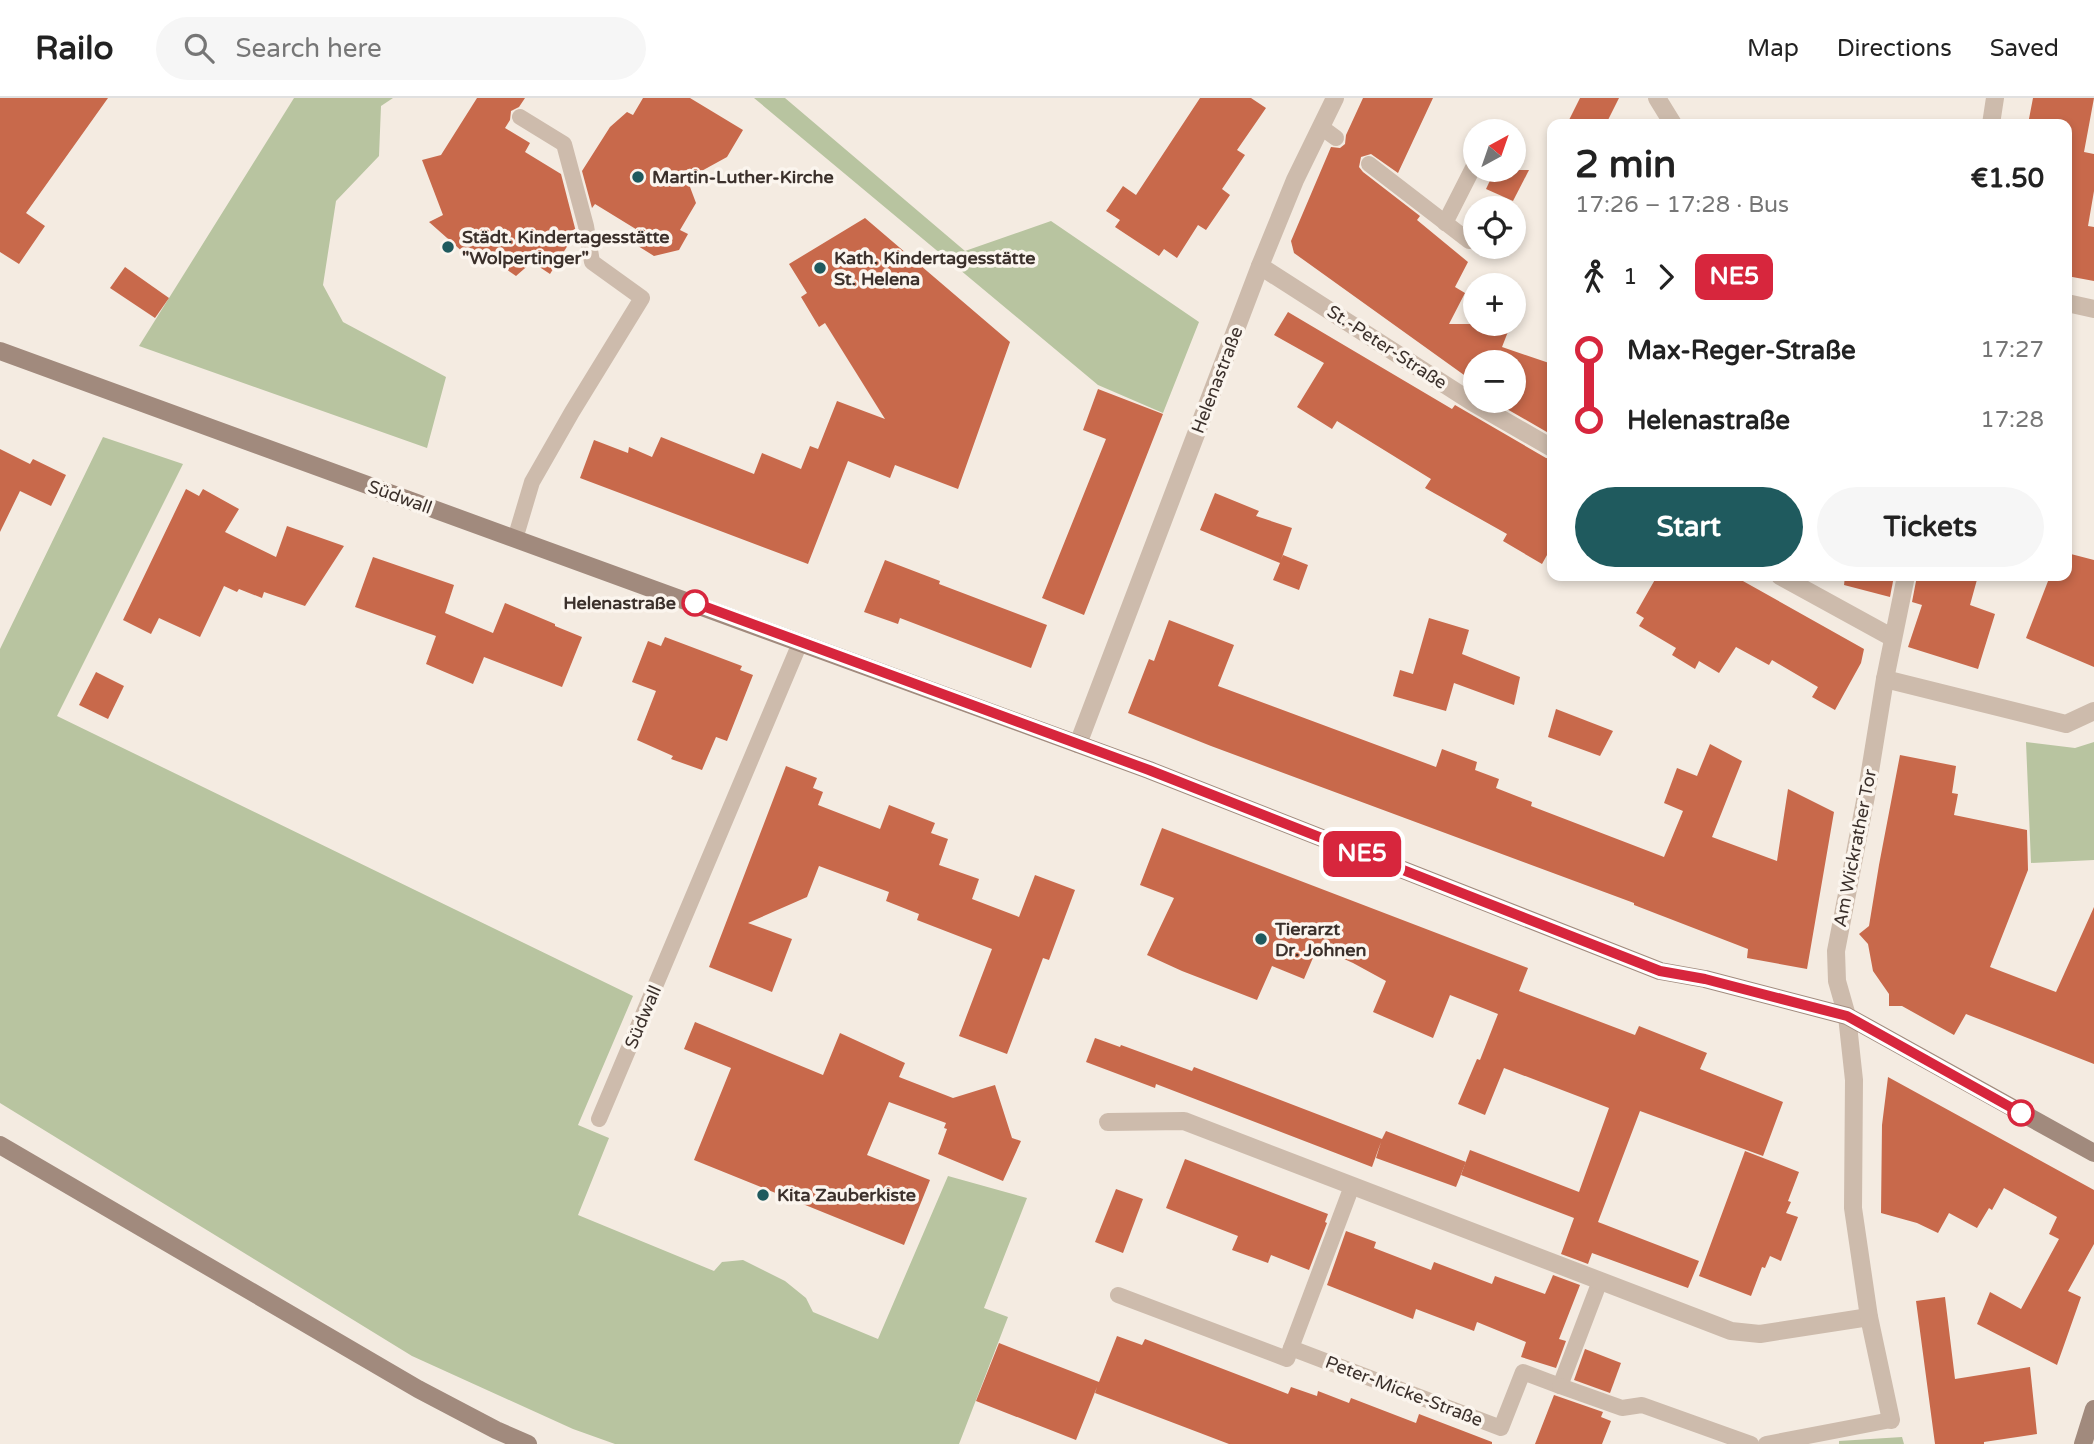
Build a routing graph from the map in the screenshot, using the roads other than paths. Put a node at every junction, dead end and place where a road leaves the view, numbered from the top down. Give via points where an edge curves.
1 (1335, 98) edge
2 (1657, 98) edge
3 (1995, 98) edge
4 (520, 117) dead end
5 (1670, 119) edge
6 (1992, 119) edge
7 (1321, 127) junction
8 (1336, 138) dead end
9 (1369, 164) dead end
10 (1466, 182) edge
11 (1445, 223) junction
12 (1463, 236) edge
13 (1260, 266) junction
14 (2072, 304) edge
15 (2094, 309) edge
16 (0, 351) edge
17 (1547, 445) edge
18 (515, 539) junction
19 (1789, 581) edge
20 (1905, 581) edge
21 (1893, 639) junction
22 (800, 643) junction
23 (1885, 679) junction
24 (2094, 711) edge
25 (1078, 744) junction
26 (1847, 1016) junction
27 (599, 1119) dead end
28 (1108, 1122) dead end
29 (0, 1145) edge
30 (2094, 1153) edge
31 (1352, 1186) junction
32 (1600, 1281) junction
33 (1118, 1295) dead end
34 (1869, 1317) junction
35 (1291, 1348) junction
36 (1560, 1387) junction
37 (2094, 1409) edge
38 (1891, 1420) joint
39 (528, 1444) edge
40 (1751, 1444) edge
41 (1766, 1444) edge
42 (2083, 1444) edge

1 - 7 street, Helenastraße
2 - 5 street
3 - 6 street
4 - 18 lane via 564,144 592,262 642,298 532,482
7 - 8 lane
7 - 13 street, Helenastraße
9 - 11 lane
10 - 11 lane
11 - 12 lane
13 - 17 street, St.-Peter-Straße
13 - 25 street, Helenastraße
14 - 15 street
16 - 18 street, Südwall
18 - 22 street, Südwall
19 - 21 street
20 - 21 street, Am Wickrather Tor
21 - 23 street, Am Wickrather Tor
22 - 25 street, Südwall
22 - 27 lane, Südwall
23 - 24 street via 2066,724
23 - 26 street, Am Wickrather Tor via 1836,951 1837,981
25 - 26 street, Südwall via 1660,971
26 - 30 street, Südwall
26 - 34 street via 1854,1080 1853,1208
28 - 31 street via 1184,1121
29 - 39 street via 418,1390
31 - 32 street
31 - 35 lane
32 - 34 street via 1731,1331 1760,1334
32 - 36 lane
33 - 35 lane, Peter-Micke-Straße via 1287,1359
34 - 38 street
35 - 36 lane, Peter-Micke-Straße via 1502,1428 1523,1372
36 - 40 lane, Peter-Micke-Straße via 1622,1408 1642,1405
37 - 42 street
38 - 41 lane

